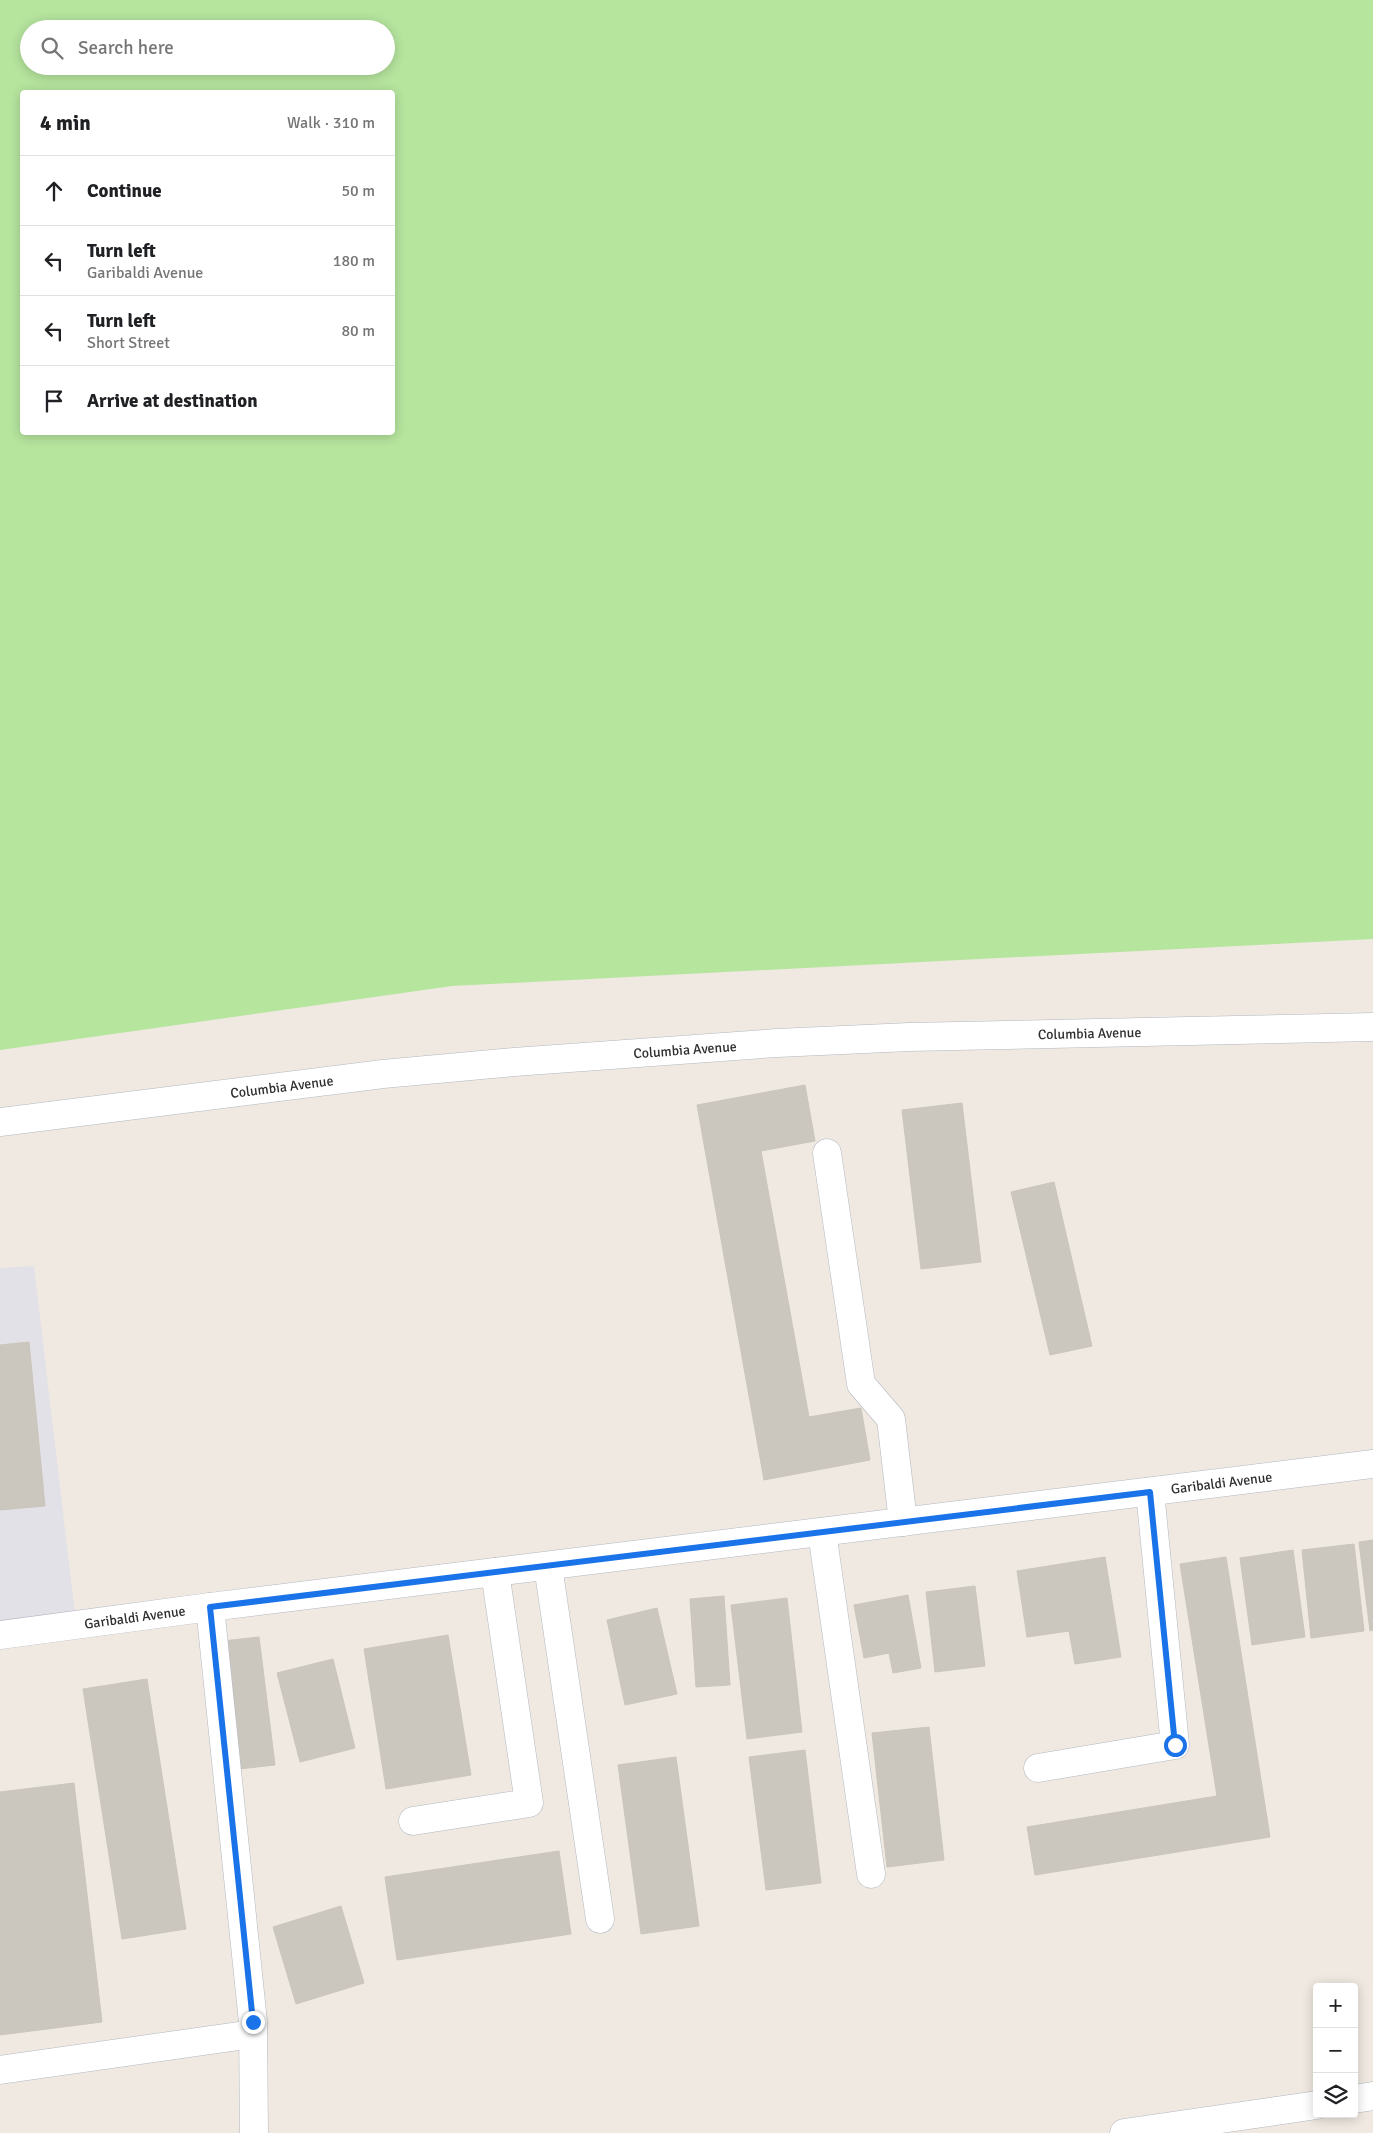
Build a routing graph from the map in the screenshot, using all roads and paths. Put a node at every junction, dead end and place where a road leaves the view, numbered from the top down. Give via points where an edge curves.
1 (1373, 1027) edge
2 (0, 1122) edge
3 (827, 1153) dead end
4 (1373, 1464) edge
5 (1150, 1492) junction
6 (903, 1522) junction
7 (822, 1532) junction
8 (548, 1566) junction
9 (495, 1572) junction
10 (210, 1607) junction
11 (0, 1635) edge
12 (1038, 1768) dead end
13 (413, 1821) dead end
14 (871, 1874) dead end
15 (600, 1919) dead end
16 (253, 2034) junction
17 (0, 2070) edge
18 (1373, 2096) edge
19 (1358, 2098) edge
20 (1313, 2106) edge
21 (254, 2133) edge
22 (1124, 2133) edge

1 - 2 street, Columbia Avenue via 777,1043 392,1074
3 - 6 street via 861,1384 891,1419
4 - 5 street, Garibaldi Avenue
5 - 6 street, Garibaldi Avenue
5 - 12 street via 1175,1745
6 - 7 street, Garibaldi Avenue
7 - 8 street, Garibaldi Avenue
7 - 14 street
8 - 9 street, Garibaldi Avenue
8 - 15 street
9 - 10 street, Garibaldi Avenue
9 - 13 street via 529,1803
10 - 11 street, Garibaldi Avenue
10 - 16 street
16 - 17 street
16 - 21 street
18 - 19 street
20 - 22 street

